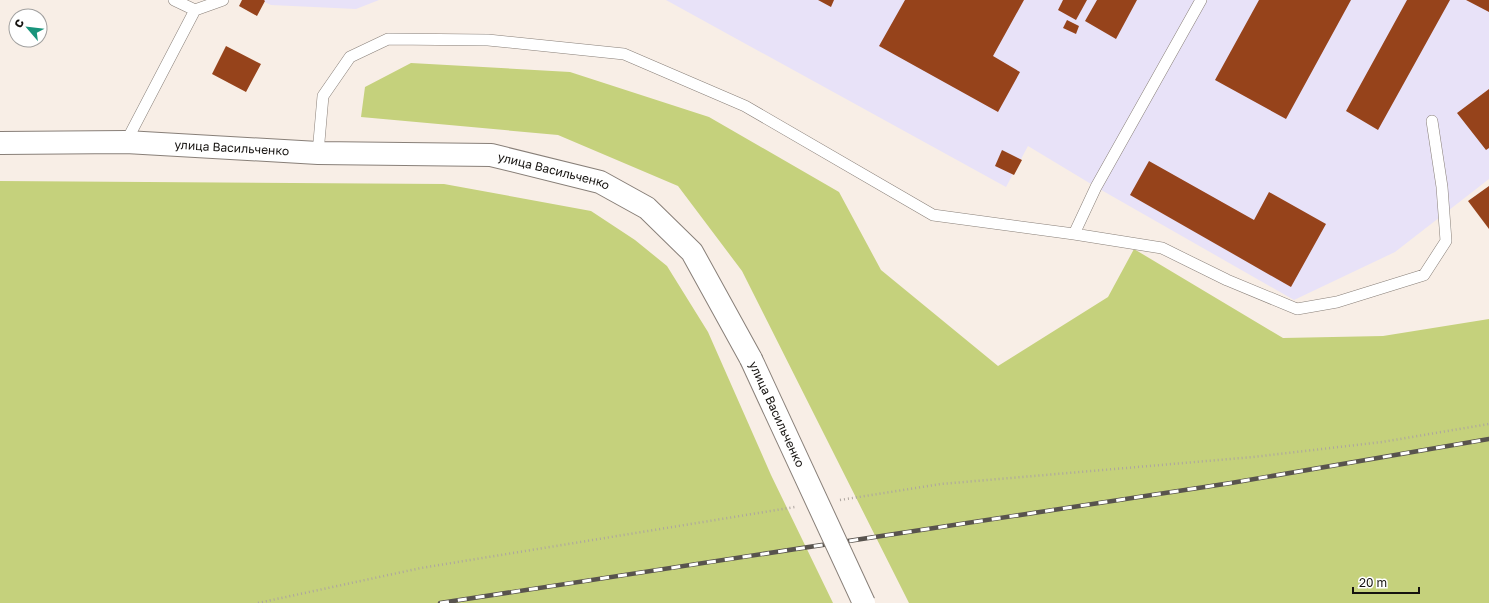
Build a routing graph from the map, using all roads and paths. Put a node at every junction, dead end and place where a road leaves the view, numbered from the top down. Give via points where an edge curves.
1 (174, 0) edge
2 (223, 0) edge
3 (1201, 0) edge
4 (195, 10) junction
5 (1432, 121) dead end
6 (126, 142) junction
7 (0, 143) edge
8 (318, 153) junction
9 (1074, 234) junction
10 (1489, 424) edge
11 (838, 500) dead end
12 (799, 506) dead end
13 (258, 603) edge
14 (864, 603) edge

1 - 4 lane
2 - 4 lane
3 - 9 lane via 1096,187
4 - 6 lane
5 - 9 lane via 1442,187 1446,241 1424,275 1337,302 1297,309 1227,280 1162,248
6 - 7 main road, улица Васильченко
6 - 8 main road, улица Васильченко
8 - 9 lane via 323,96 350,57 388,39 488,40 624,54 745,106 934,215
8 - 14 main road, улица Васильченко, bridge via 491,156 600,182 647,208 692,252 751,358
10 - 11 path via 1382,442 1253,457 948,483
12 - 13 path via 421,568

